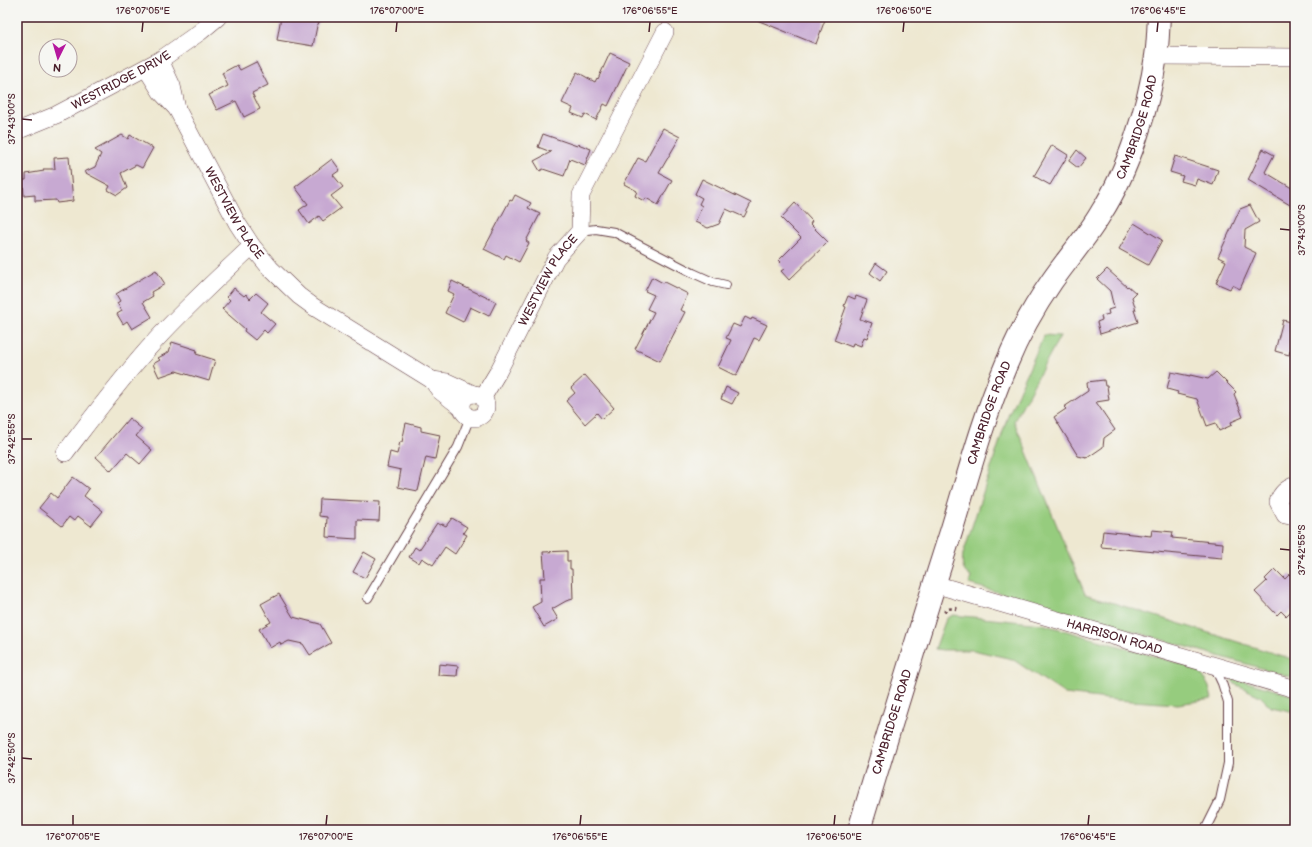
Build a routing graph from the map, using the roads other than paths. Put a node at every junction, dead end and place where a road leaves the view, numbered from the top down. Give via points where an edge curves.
1 (218, 17) edge
2 (1159, 17) edge
3 (665, 32) dead end
4 (1156, 56) junction
5 (1295, 57) edge
6 (153, 64) junction
7 (17, 131) edge
8 (580, 231) junction
9 (252, 246) junction
10 (726, 285) dead end
11 (432, 380) junction
12 (478, 396) junction
13 (466, 413) junction
14 (65, 453) dead end
15 (1295, 485) edge
16 (1295, 517) edge
17 (934, 584) junction
18 (368, 598) dead end
19 (1214, 665) junction
20 (1295, 690) edge
21 (859, 830) edge
22 (1205, 830) edge

1 - 6 street, WESTRIDGE DRIVE
2 - 4 main road, CAMBRIDGE ROAD
3 - 8 street, WESTVIEW PLACE via 581,195
4 - 5 street
4 - 17 main road, CAMBRIDGE ROAD via 1143,113 1117,184 1101,214 1051,283 1028,320 1006,364
6 - 7 street, WESTRIDGE DRIVE via 56,115
6 - 9 street, WESTVIEW PLACE via 172,86 177,109 224,201
8 - 10 lane via 596,229 614,232 713,282
8 - 12 street, WESTVIEW PLACE via 556,258 498,372
9 - 11 street, WESTVIEW PLACE via 299,296
9 - 14 street via 195,299 154,342
11 - 12 street, WESTVIEW PLACE via 446,382
11 - 13 street, WESTVIEW PLACE via 440,391
12 - 13 street via 465,398 463,402
13 - 18 lane via 458,447
15 - 16 street via 1281,495 1278,502 1285,515
17 - 19 street, HARRISON ROAD
17 - 21 main road, CAMBRIDGE ROAD
19 - 20 street, HARRISON ROAD
19 - 22 lane via 1228,702 1228,763 1220,800

